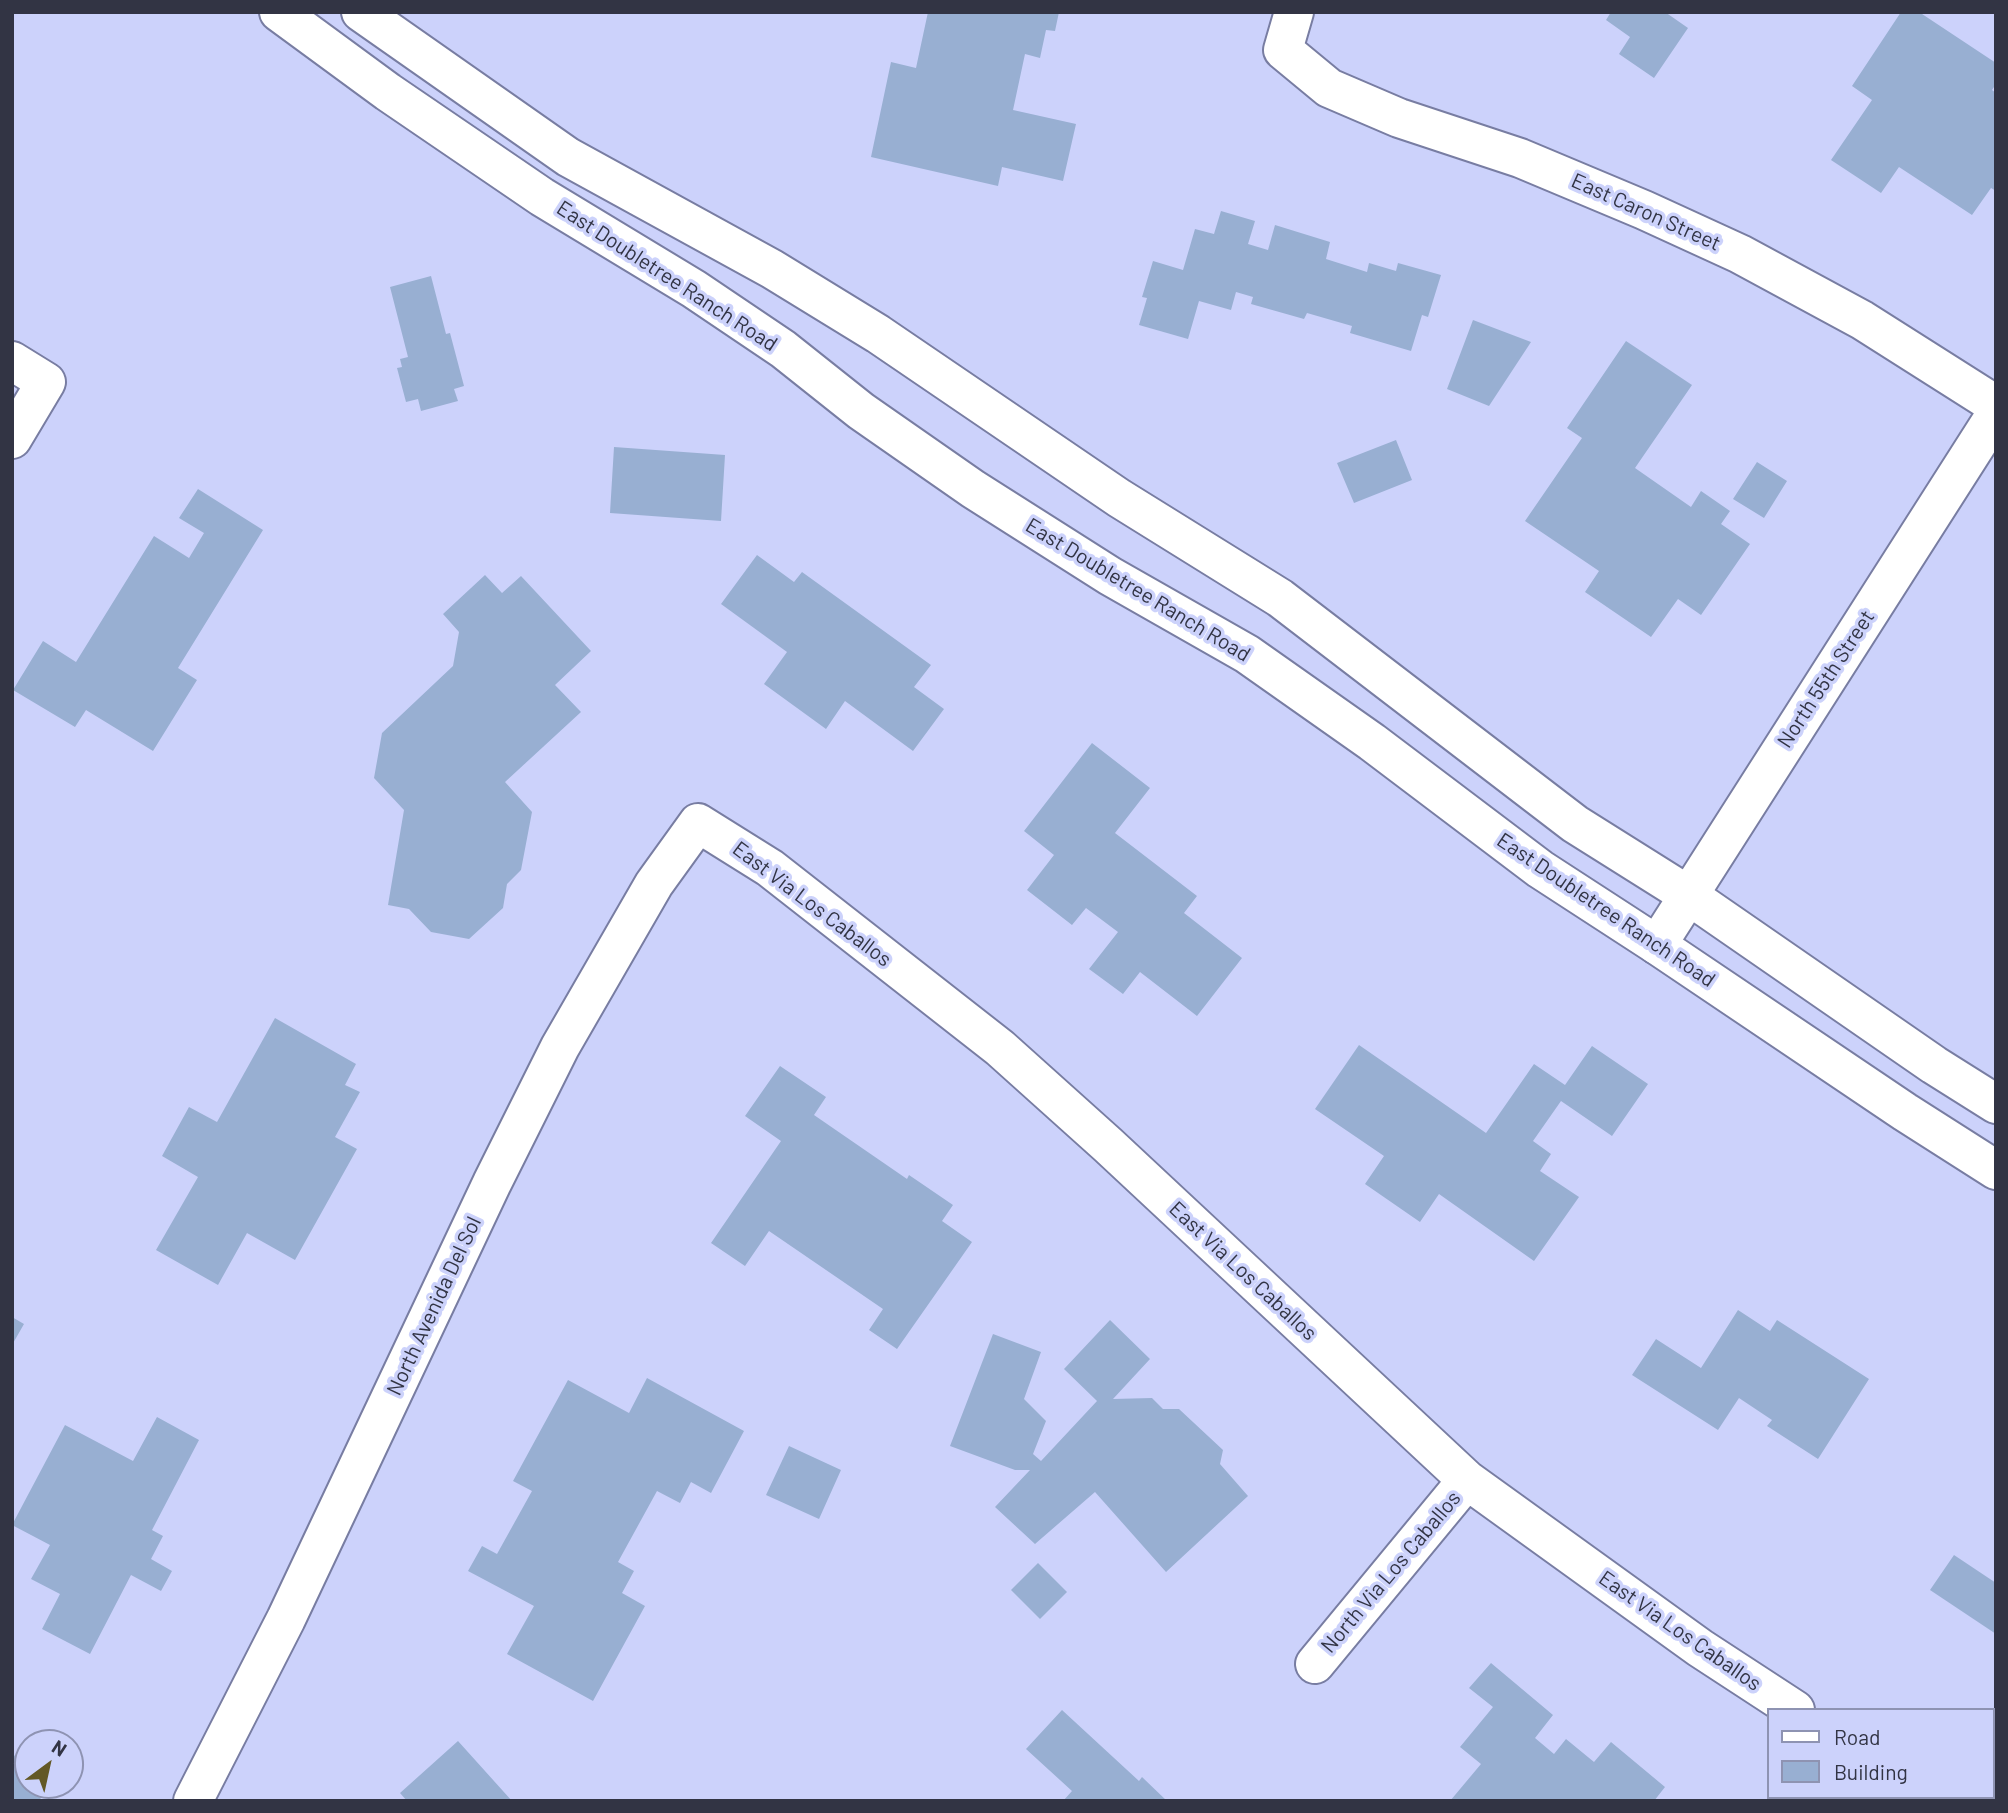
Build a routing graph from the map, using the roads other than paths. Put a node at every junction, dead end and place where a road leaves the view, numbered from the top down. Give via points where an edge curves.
1 (279, 12) edge
2 (360, 12) edge
3 (1294, 12) edge
4 (324, 25) edge
5 (12, 361) edge
6 (1996, 405) edge
7 (1996, 414) edge
8 (12, 439) edge
9 (698, 823) joint
10 (1688, 895) junction
11 (1657, 945) junction
12 (1996, 1104) edge
13 (1996, 1170) edge
14 (1467, 1480) junction
15 (1315, 1664) dead end
16 (1792, 1708) edge
17 (192, 1801) edge

1 - 4 street, East Doubletree Ranch Road
2 - 10 street via 568,157 772,269 878,334 1119,498 1280,598 1575,824
3 - 6 street, East Caron Street via 1283,50 1329,88 1399,118 1520,158 1741,254 1862,320
4 - 11 street, East Doubletree Ranch Road via 388,92 542,197 783,349 861,411 973,489 1110,576 1247,654 1372,741 1541,869
5 - 8 street via 46,382
7 - 10 street, North 55th Street
9 - 14 street, East Via Los Caballos via 770,868 1000,1048
9 - 17 street, North Avenida Del Sol via 654,884 560,1047 286,1619
10 - 11 street, North 55th Street
10 - 12 street
11 - 13 street, East Doubletree Ranch Road
14 - 15 street, North Via Los Caballos
14 - 16 street, East Via Los Caballos via 1700,1648

